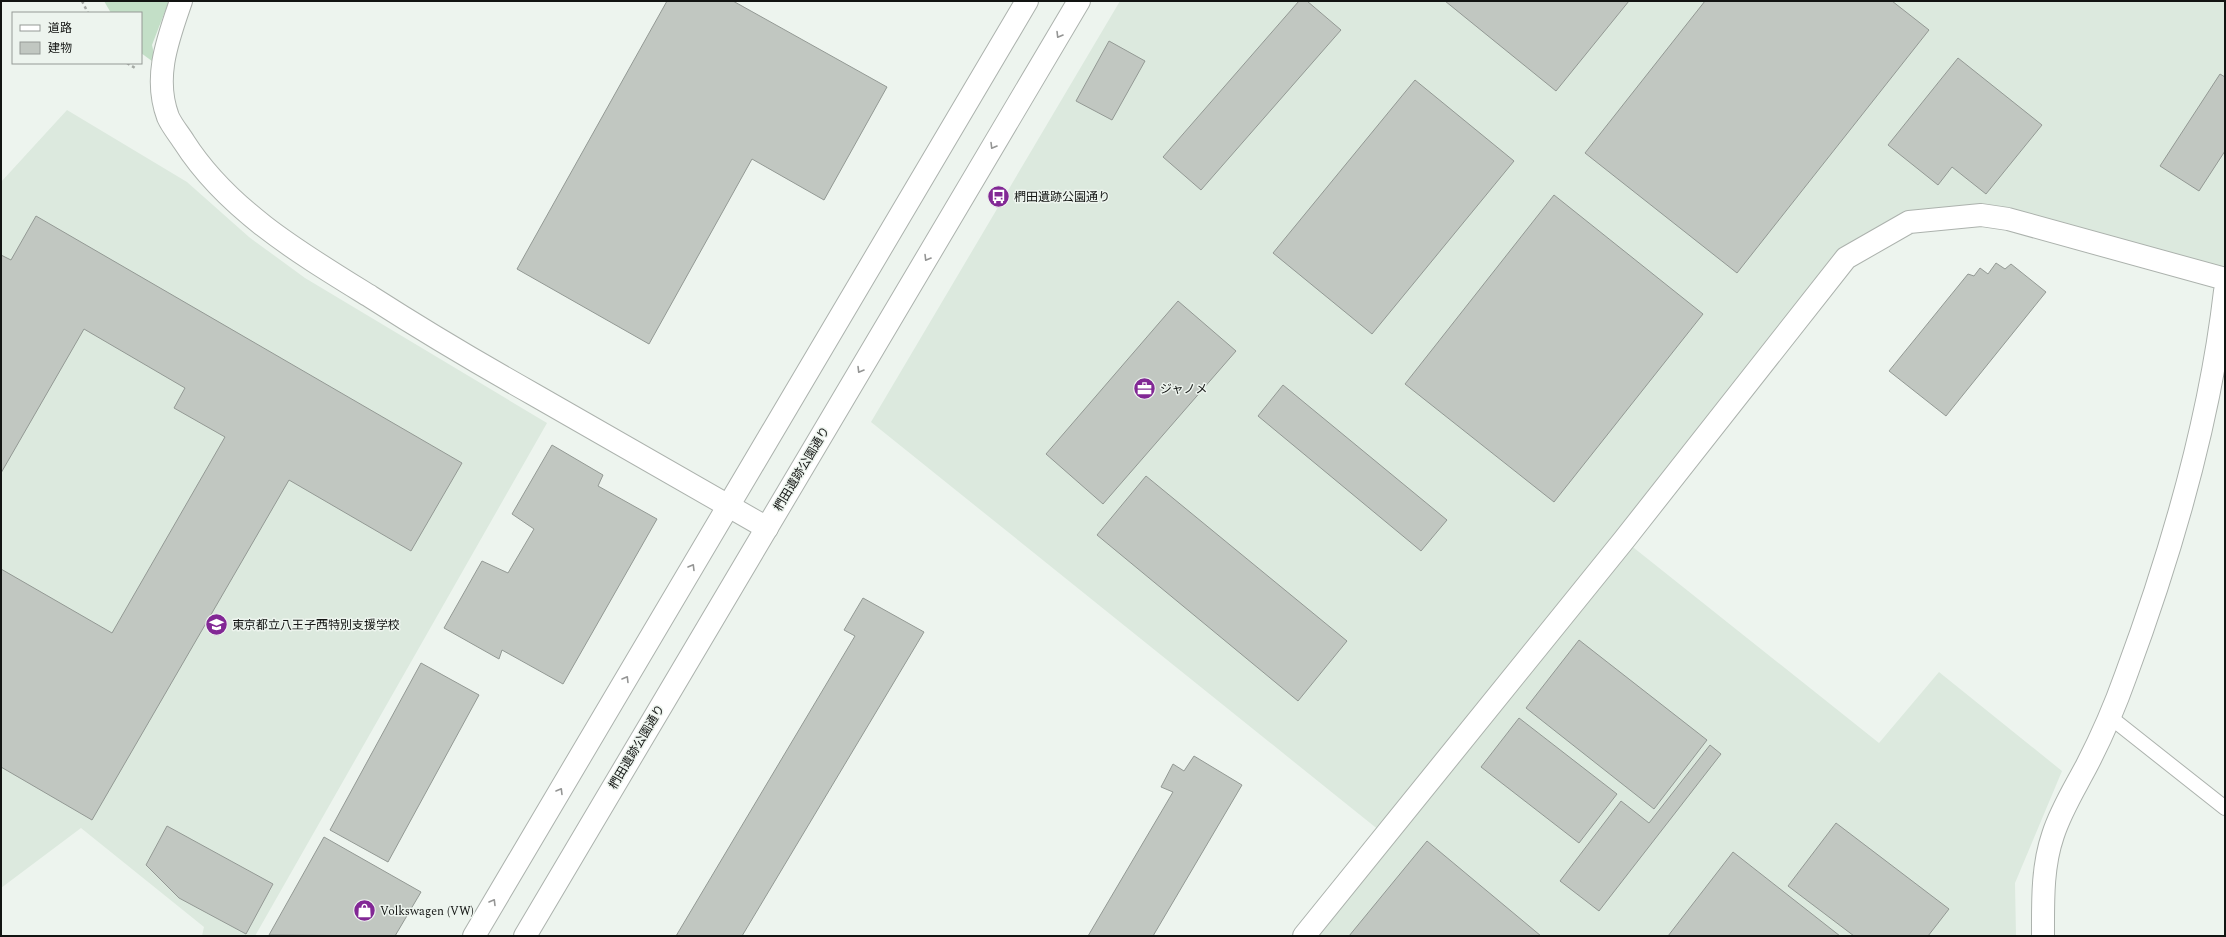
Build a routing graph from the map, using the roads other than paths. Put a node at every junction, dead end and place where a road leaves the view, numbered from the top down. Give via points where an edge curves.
1 (181, 1) edge
2 (1027, 1) edge
3 (1079, 1) edge
4 (2225, 279) edge
5 (2225, 291) edge
6 (728, 506) junction
7 (767, 528) junction
8 (2110, 717) junction
9 (2225, 808) edge
10 (474, 936) edge
11 (525, 936) edge
12 (1304, 936) edge
13 (2043, 936) edge

1 - 6 street via 164,49 161,82 163,100 169,120 211,178 257,220 308,258 456,350
2 - 6 street
3 -> 7 street, 椚田遺跡公園通り
4 - 12 street via 2008,219 1981,215 1909,222 1846,258 1619,546
5 - 8 street via 2218,350 2209,394 2174,531 2142,631
6 - 7 street
10 -> 6 street
7 - 11 street, 椚田遺跡公園通り
8 - 9 lane
8 - 13 street via 2052,835 2044,882

